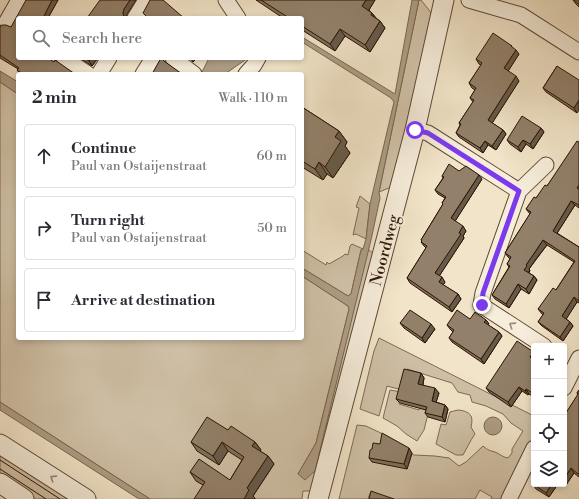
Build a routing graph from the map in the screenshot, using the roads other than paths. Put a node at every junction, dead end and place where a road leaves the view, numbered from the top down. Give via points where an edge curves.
1 (19, 0) edge
2 (146, 0) edge
3 (226, 0) edge
4 (444, 0) edge
5 (469, 0) edge
6 (136, 16) edge
7 (237, 16) edge
8 (8, 22) edge
9 (579, 52) edge
10 (67, 60) edge
11 (108, 60) edge
12 (151, 60) edge
13 (176, 60) edge
14 (257, 60) edge
15 (85, 72) edge
16 (100, 72) edge
17 (145, 72) edge
18 (191, 72) edge
19 (248, 72) edge
20 (422, 132) junction
21 (546, 165) dead end
22 (519, 191) junction
23 (539, 343) edge
24 (573, 361) edge
25 (567, 379) edge
26 (0, 444) edge
27 (533, 451) edge
28 (0, 483) edge
29 (24, 499) edge
30 (86, 499) edge
31 (318, 499) edge
32 (509, 499) edge

1 - 8 street
2 - 6 street
3 - 7 street
4 - 20 street, Noordweg
5 - 9 street via 521,15
10 - 15 street
11 - 16 street
12 - 17 street
13 - 18 street
14 - 19 street
20 - 22 street
20 - 31 street, Noordweg
21 - 22 street
23 -> 22 street via 482,305 483,293
24 - 25 street
30 -> 26 street
27 - 32 street
28 - 29 street

